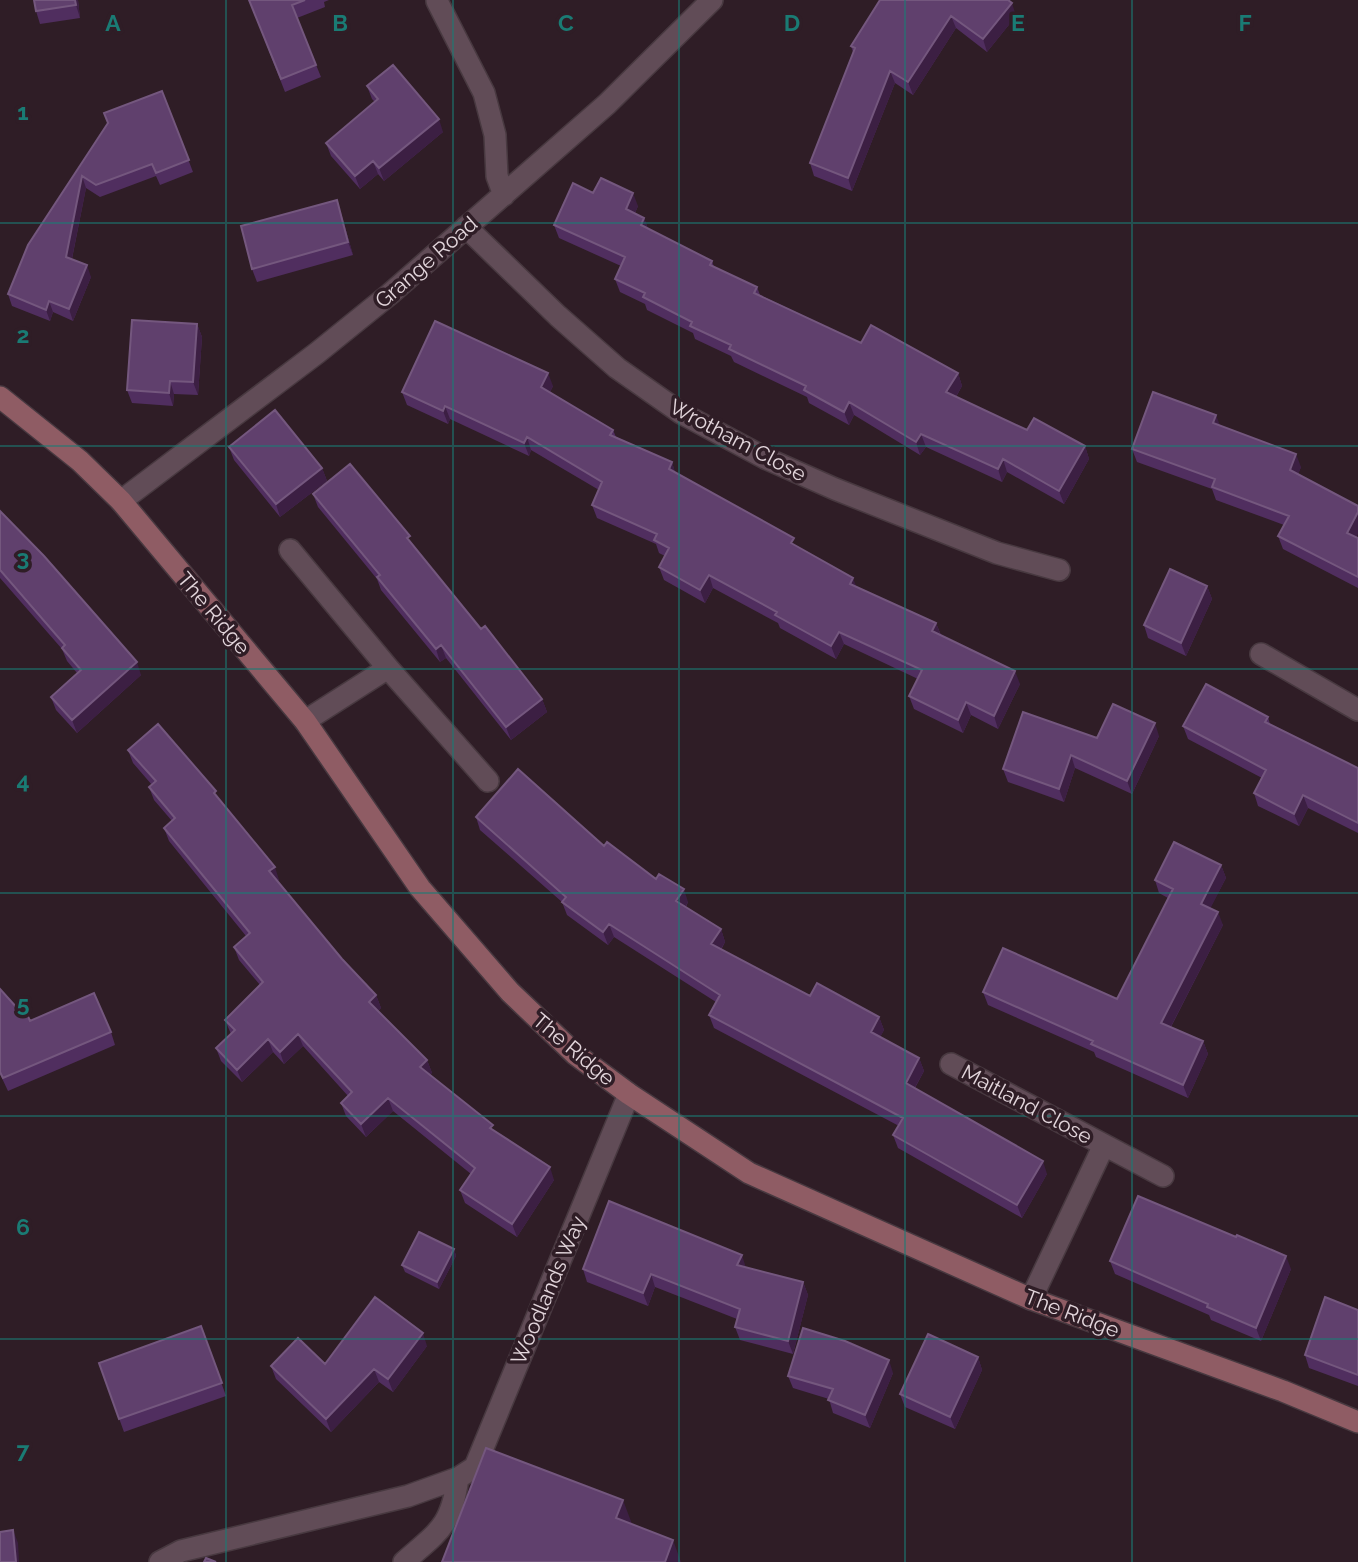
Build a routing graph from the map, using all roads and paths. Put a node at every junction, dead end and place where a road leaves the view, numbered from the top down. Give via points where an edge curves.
1 (712, 0) edge
2 (437, 1) edge
3 (504, 195) junction
4 (466, 227) junction
5 (0, 397) edge
6 (121, 501) junction
7 (290, 550) dead end
8 (1059, 570) dead end
9 (1261, 654) dead end
10 (388, 668) junction
11 (1358, 710) edge
12 (305, 721) junction
13 (488, 782) dead end
14 (951, 1064) dead end
15 (629, 1094) junction
16 (1104, 1145) junction
17 (1163, 1175) dead end
18 (1031, 1298) junction
19 (1358, 1422) edge
20 (458, 1478) junction
21 (160, 1562) edge
22 (404, 1562) edge

1 - 3 street, Grange Road via 607,104
2 - 3 street via 484,93
3 - 4 street, Grange Road
4 - 6 street, Grange Road via 317,353
4 - 8 street, Wrotham Close via 617,368 681,413 835,489 997,552
5 - 6 main road, The Ridge via 80,461
6 - 12 main road, The Ridge
7 - 10 street
9 - 11 street
10 - 12 street
10 - 13 street
12 - 15 main road, The Ridge via 420,888 510,992 575,1054
14 - 16 street, Maitland Close
15 - 18 main road, The Ridge via 749,1173
15 - 20 street, Woodlands Way via 475,1467
16 - 17 street, Maitland Close
16 - 18 street, Maitland Close
18 - 19 main road, The Ridge
20 - 21 street, Woodlands Way via 408,1496 181,1551
20 - 22 street via 455,1503 443,1528

